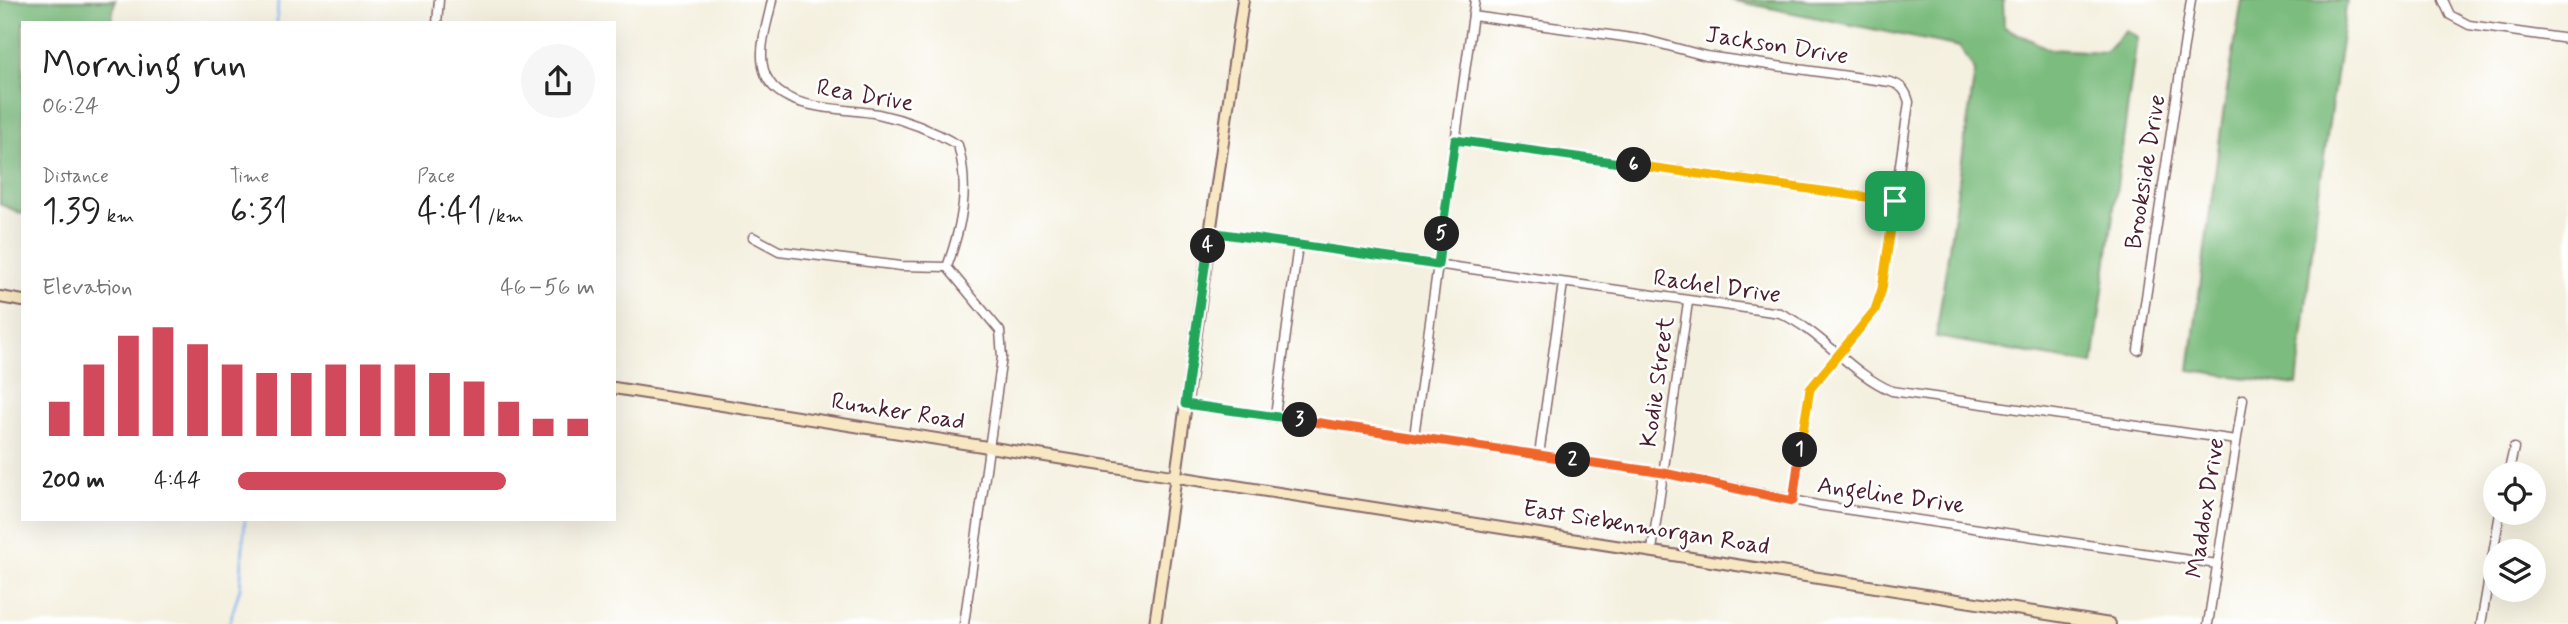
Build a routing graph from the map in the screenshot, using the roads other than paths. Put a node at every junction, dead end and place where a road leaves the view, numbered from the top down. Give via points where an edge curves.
1 (439, 0) edge
2 (772, 0) edge
3 (1242, 0) edge
4 (1475, 0) edge
5 (2192, 0) edge
6 (2443, 0) edge
7 (1473, 16) junction
8 (436, 21) edge
9 (2568, 39) edge
10 (1455, 140) junction
11 (1895, 201) junction
12 (1210, 232) junction
13 (753, 237) dead end
14 (1298, 245) junction
15 (1438, 265) junction
16 (947, 267) junction
17 (1563, 283) junction
18 (0, 297) edge
19 (21, 301) edge
20 (1688, 302) junction
21 (2138, 350) dead end
22 (1838, 354) junction
23 (616, 388) edge
24 (2243, 398) dead end
25 (1185, 404) junction
26 (1275, 416) junction
27 (1414, 436) junction
28 (2236, 440) junction
29 (990, 447) junction
30 (2514, 448) dead end
31 (1539, 454) junction
32 (2511, 462) edge
33 (1664, 473) junction
34 (1175, 474) junction
35 (1793, 501) junction
36 (2498, 525) edge
37 (1652, 550) junction
38 (2217, 564) junction
39 (964, 624) edge
40 (1155, 624) edge
41 (2110, 624) edge
42 (2208, 624) edge
43 (2482, 624) edge

1 - 8 street
2 - 16 street, Rea Drive via 762,54 766,75 780,95 800,104 878,114 928,127 958,145 966,174 958,236
3 - 12 street
4 - 7 street
5 - 21 street, Brookside Drive
6 - 9 street via 2450,15 2469,25
7 - 10 street
7 - 11 street, Jackson Drive via 1646,40 1706,56 1899,84 1909,102
10 - 11 street
10 - 15 street
11 - 22 street via 1875,310
12 - 14 street, Rachel Drive
12 - 25 street
13 - 16 street via 779,251
14 - 15 street, Rachel Drive
14 - 26 street
15 - 17 street, Rachel Drive
15 - 27 street
16 - 29 street via 1000,331 1002,357
17 - 20 street, Rachel Drive
17 - 31 street
18 - 19 street
20 - 22 street, Rachel Drive via 1780,313 1802,323
20 - 33 street, Kodie Street
22 - 28 street, Rachel Drive via 1873,383 1892,391
22 - 35 street via 1810,389
23 - 29 street, Rumker Road
24 - 28 street, Maddox Drive
25 - 26 street, Angeline Drive
25 - 34 street
26 - 27 street, Angeline Drive
27 - 31 street, Angeline Drive
28 - 38 street, Maddox Drive
29 - 34 street, Rumker Road
29 - 39 street
30 - 32 street
31 - 33 street, Angeline Drive
33 - 35 street, Angeline Drive
33 - 37 street, Kodie Street
34 - 37 street, East Siebenmorgan Road
34 - 40 street
35 - 38 street, Angeline Drive
36 - 43 street
37 - 41 street, East Siebenmorgan Road
38 - 42 street, Maddox Drive

